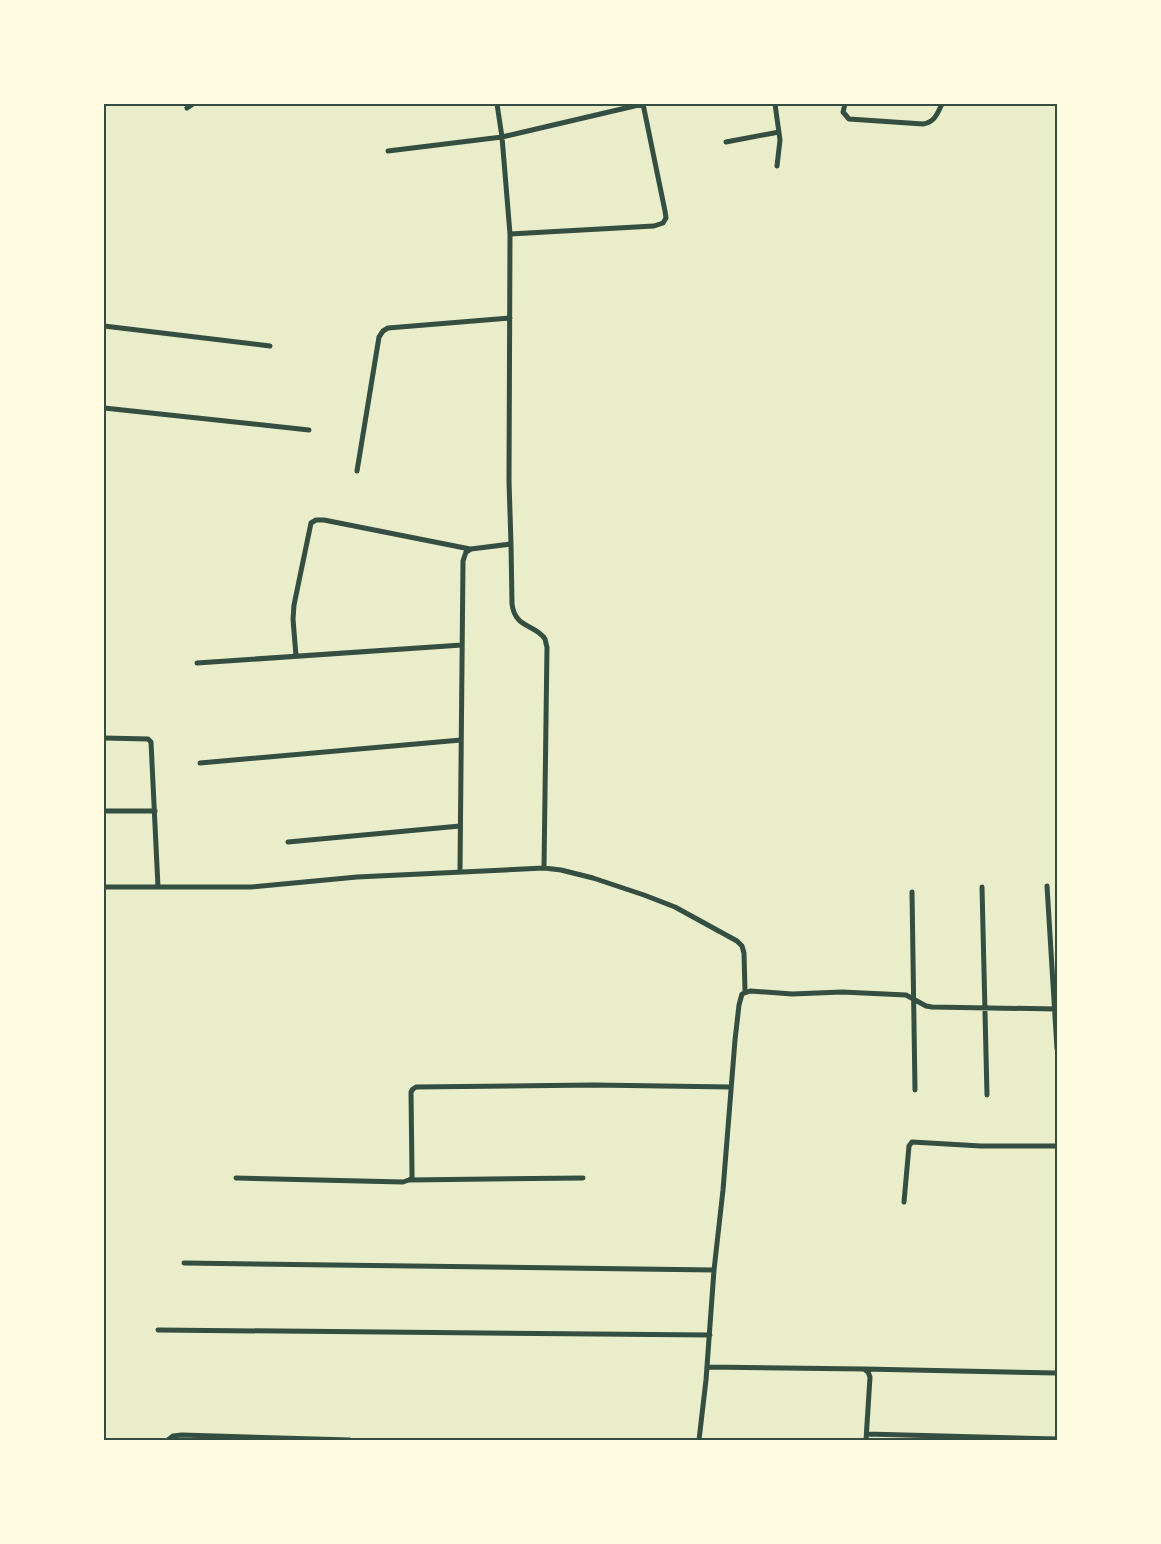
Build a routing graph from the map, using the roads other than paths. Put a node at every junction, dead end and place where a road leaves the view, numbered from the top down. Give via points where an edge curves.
1 (193, 104) edge
2 (497, 104) edge
3 (643, 104) edge
4 (775, 104) edge
5 (845, 104) edge
6 (942, 104) edge
7 (186, 108) dead end
8 (779, 132) junction
9 (502, 137) junction
10 (726, 142) dead end
11 (388, 151) dead end
12 (777, 166) dead end
13 (510, 234) junction
14 (510, 318) junction
15 (104, 326) edge
16 (270, 346) dead end
17 (104, 408) edge
18 (309, 430) dead end
19 (357, 471) dead end
20 (511, 544) junction
21 (471, 549) junction
22 (462, 645) junction
23 (296, 656) junction
24 (197, 663) dead end
25 (104, 738) edge
26 (461, 740) junction
27 (200, 763) dead end
28 (104, 811) edge
29 (155, 811) junction
30 (460, 826) junction
31 (288, 842) dead end
32 (544, 868) junction
33 (460, 871) junction
34 (1047, 886) dead end
35 (104, 887) edge
36 (158, 887) junction
37 (982, 887) dead end
38 (912, 892) dead end
39 (745, 992) junction
40 (913, 997) junction
41 (986, 1008) junction
42 (1056, 1009) edge
43 (1057, 1049) edge
44 (731, 1086) junction
45 (915, 1090) dead end
46 (987, 1095) dead end
47 (1057, 1146) edge
48 (236, 1178) dead end
49 (584, 1178) dead end
50 (409, 1180) junction
51 (904, 1202) dead end
52 (184, 1263) dead end
53 (714, 1270) junction
54 (158, 1330) dead end
55 (710, 1336) junction
56 (707, 1368) junction
57 (864, 1369) junction
58 (1057, 1373) edge
59 (867, 1434) junction
60 (240, 1438) edge
61 (1057, 1439) edge
62 (168, 1440) edge
63 (318, 1440) edge
64 (350, 1440) edge
65 (699, 1440) edge
66 (866, 1440) edge

1 - 7 street
2 - 9 street
3 - 9 street
3 - 13 street via 665,210 663,223
4 - 8 street
5 - 6 street via 843,112 849,119 923,124 934,119
8 - 10 street
8 - 12 street
9 - 11 street
9 - 13 street
13 - 14 street
14 - 19 street via 383,331 379,337
14 - 20 street
15 - 16 street
17 - 18 street
20 - 21 street
20 - 32 street via 513,611 516,617 545,639 547,648
21 - 22 street via 463,561
21 - 23 street via 324,520 311,523 294,606
22 - 23 street
22 - 26 street
23 - 24 street
25 - 29 street via 141,738 151,742
26 - 27 street
26 - 30 street
28 - 29 street
29 - 36 street
30 - 31 street
30 - 33 street
32 - 33 street
32 - 39 street via 593,878 644,895 675,907 737,941 744,953
33 - 36 street via 251,887
34 - 42 street
35 - 36 street
37 - 41 street
38 - 40 street
39 - 40 street via 842,992
39 - 44 street via 740,998
40 - 41 street via 932,1007
40 - 45 street
41 - 42 street
41 - 46 street
42 - 43 street
44 - 50 street via 416,1087 411,1092 412,1178
44 - 53 street
47 - 51 street via 912,1142
48 - 50 street
49 - 50 street
52 - 53 street
53 - 55 street
54 - 55 street
55 - 56 street
56 - 57 street
56 - 65 street
57 - 58 street
57 - 59 street via 870,1377
59 - 61 street
59 - 66 street
60 - 62 street via 182,1435
60 - 63 street
63 - 64 street

